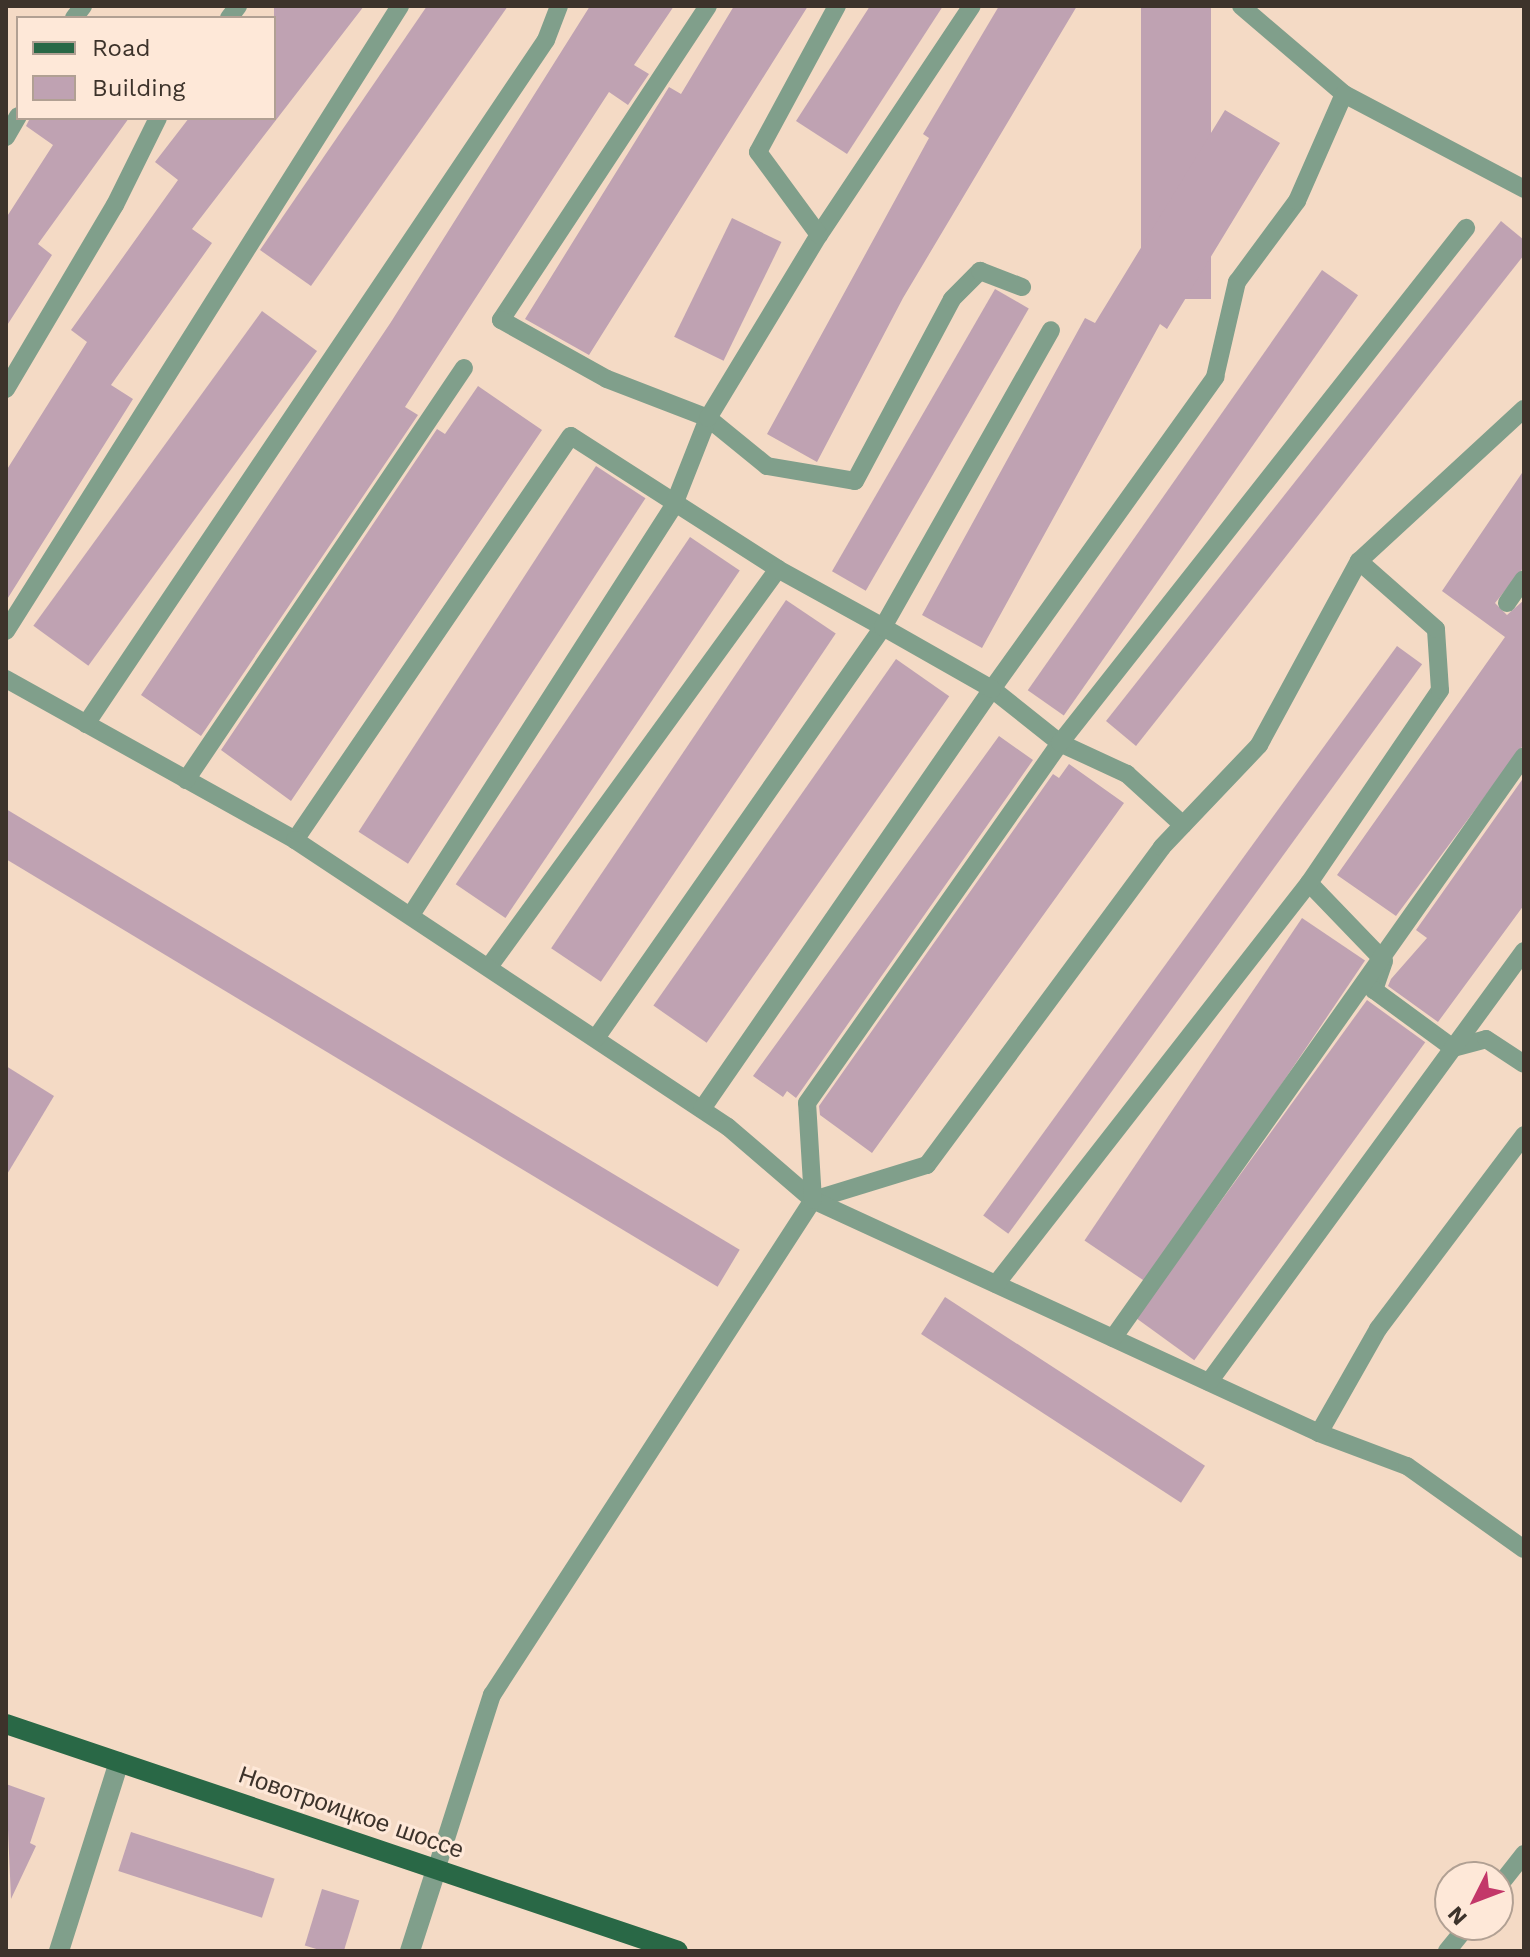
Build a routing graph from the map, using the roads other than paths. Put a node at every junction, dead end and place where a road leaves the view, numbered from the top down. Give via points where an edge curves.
1 (400, 6) edge
2 (559, 6) edge
3 (708, 6) edge
4 (837, 6) edge
5 (972, 6) edge
6 (1241, 6) edge
7 (1344, 94) junction
8 (16, 120) edge
9 (157, 120) edge
10 (6, 137) edge
11 (1524, 189) edge
12 (1466, 228) dead end
13 (819, 235) junction
14 (1022, 287) dead end
15 (1051, 330) dead end
16 (464, 368) dead end
17 (6, 389) edge
18 (1524, 409) edge
19 (708, 418) junction
20 (673, 507) junction
21 (1359, 561) junction
22 (778, 569) junction
23 (1524, 579) edge
24 (1507, 603) dead end
25 (883, 627) junction
26 (6, 631) edge
27 (6, 679) edge
28 (992, 689) junction
29 (86, 724) junction
30 (1060, 743) junction
31 (1524, 756) edge
32 (186, 780) junction
33 (1183, 825) junction
34 (295, 840) junction
35 (1309, 883) junction
36 (411, 915) junction
37 (1524, 951) edge
38 (1384, 961) junction
39 (489, 967) junction
40 (596, 1038) junction
41 (1453, 1048) junction
42 (1524, 1064) edge
43 (702, 1109) junction
44 (1524, 1135) edge
45 (813, 1200) junction
46 (996, 1284) junction
47 (1113, 1338) junction
48 (1209, 1382) junction
49 (1319, 1433) junction
50 (1524, 1549) edge
51 (6, 1724) edge
52 (119, 1762) junction
53 (436, 1870) junction
54 (59, 1951) edge
55 (410, 1951) edge
56 (678, 1951) edge

1 - 26 lane
2 - 29 lane via 546,40
3 - 19 lane via 501,320 607,379
4 - 13 lane via 758,152
5 - 13 lane
6 - 7 lane
7 - 11 lane
7 - 28 lane via 1297,201 1237,282 1215,377
8 - 10 lane
9 - 17 lane via 115,205
12 - 30 lane
13 - 19 lane
14 - 19 lane via 980,271 952,299 855,481 767,466
15 - 25 lane
16 - 32 lane
18 - 21 lane
19 - 20 lane
20 - 22 lane
20 - 34 lane via 571,436
20 - 36 lane
21 - 33 lane via 1259,745
21 - 35 lane via 1436,629 1440,690
22 - 25 lane
22 - 39 lane
23 - 24 lane
25 - 28 lane
25 - 40 lane
27 - 29 lane
28 - 30 lane
28 - 43 lane
29 - 32 lane
30 - 33 lane via 1127,774
30 - 45 lane via 807,1103
31 - 38 lane
32 - 34 lane
33 - 45 lane via 927,1165
34 - 36 lane
35 - 38 lane
35 - 46 lane
36 - 39 lane
37 - 41 lane
38 - 41 lane via 1374,990
38 - 47 lane
39 - 40 lane
40 - 43 lane
41 - 42 lane via 1486,1039
41 - 48 lane
43 - 45 lane
44 - 49 lane via 1378,1329
45 - 46 lane
45 - 53 lane via 506,1670
46 - 47 lane
47 - 48 lane
48 - 49 lane
49 - 50 lane via 1407,1466
51 - 52 main road, Новотроицкое шоссе
52 - 53 main road, Новотроицкое шоссе
52 - 54 street
53 - 55 street
53 - 56 main road, Новотроицкое шоссе

